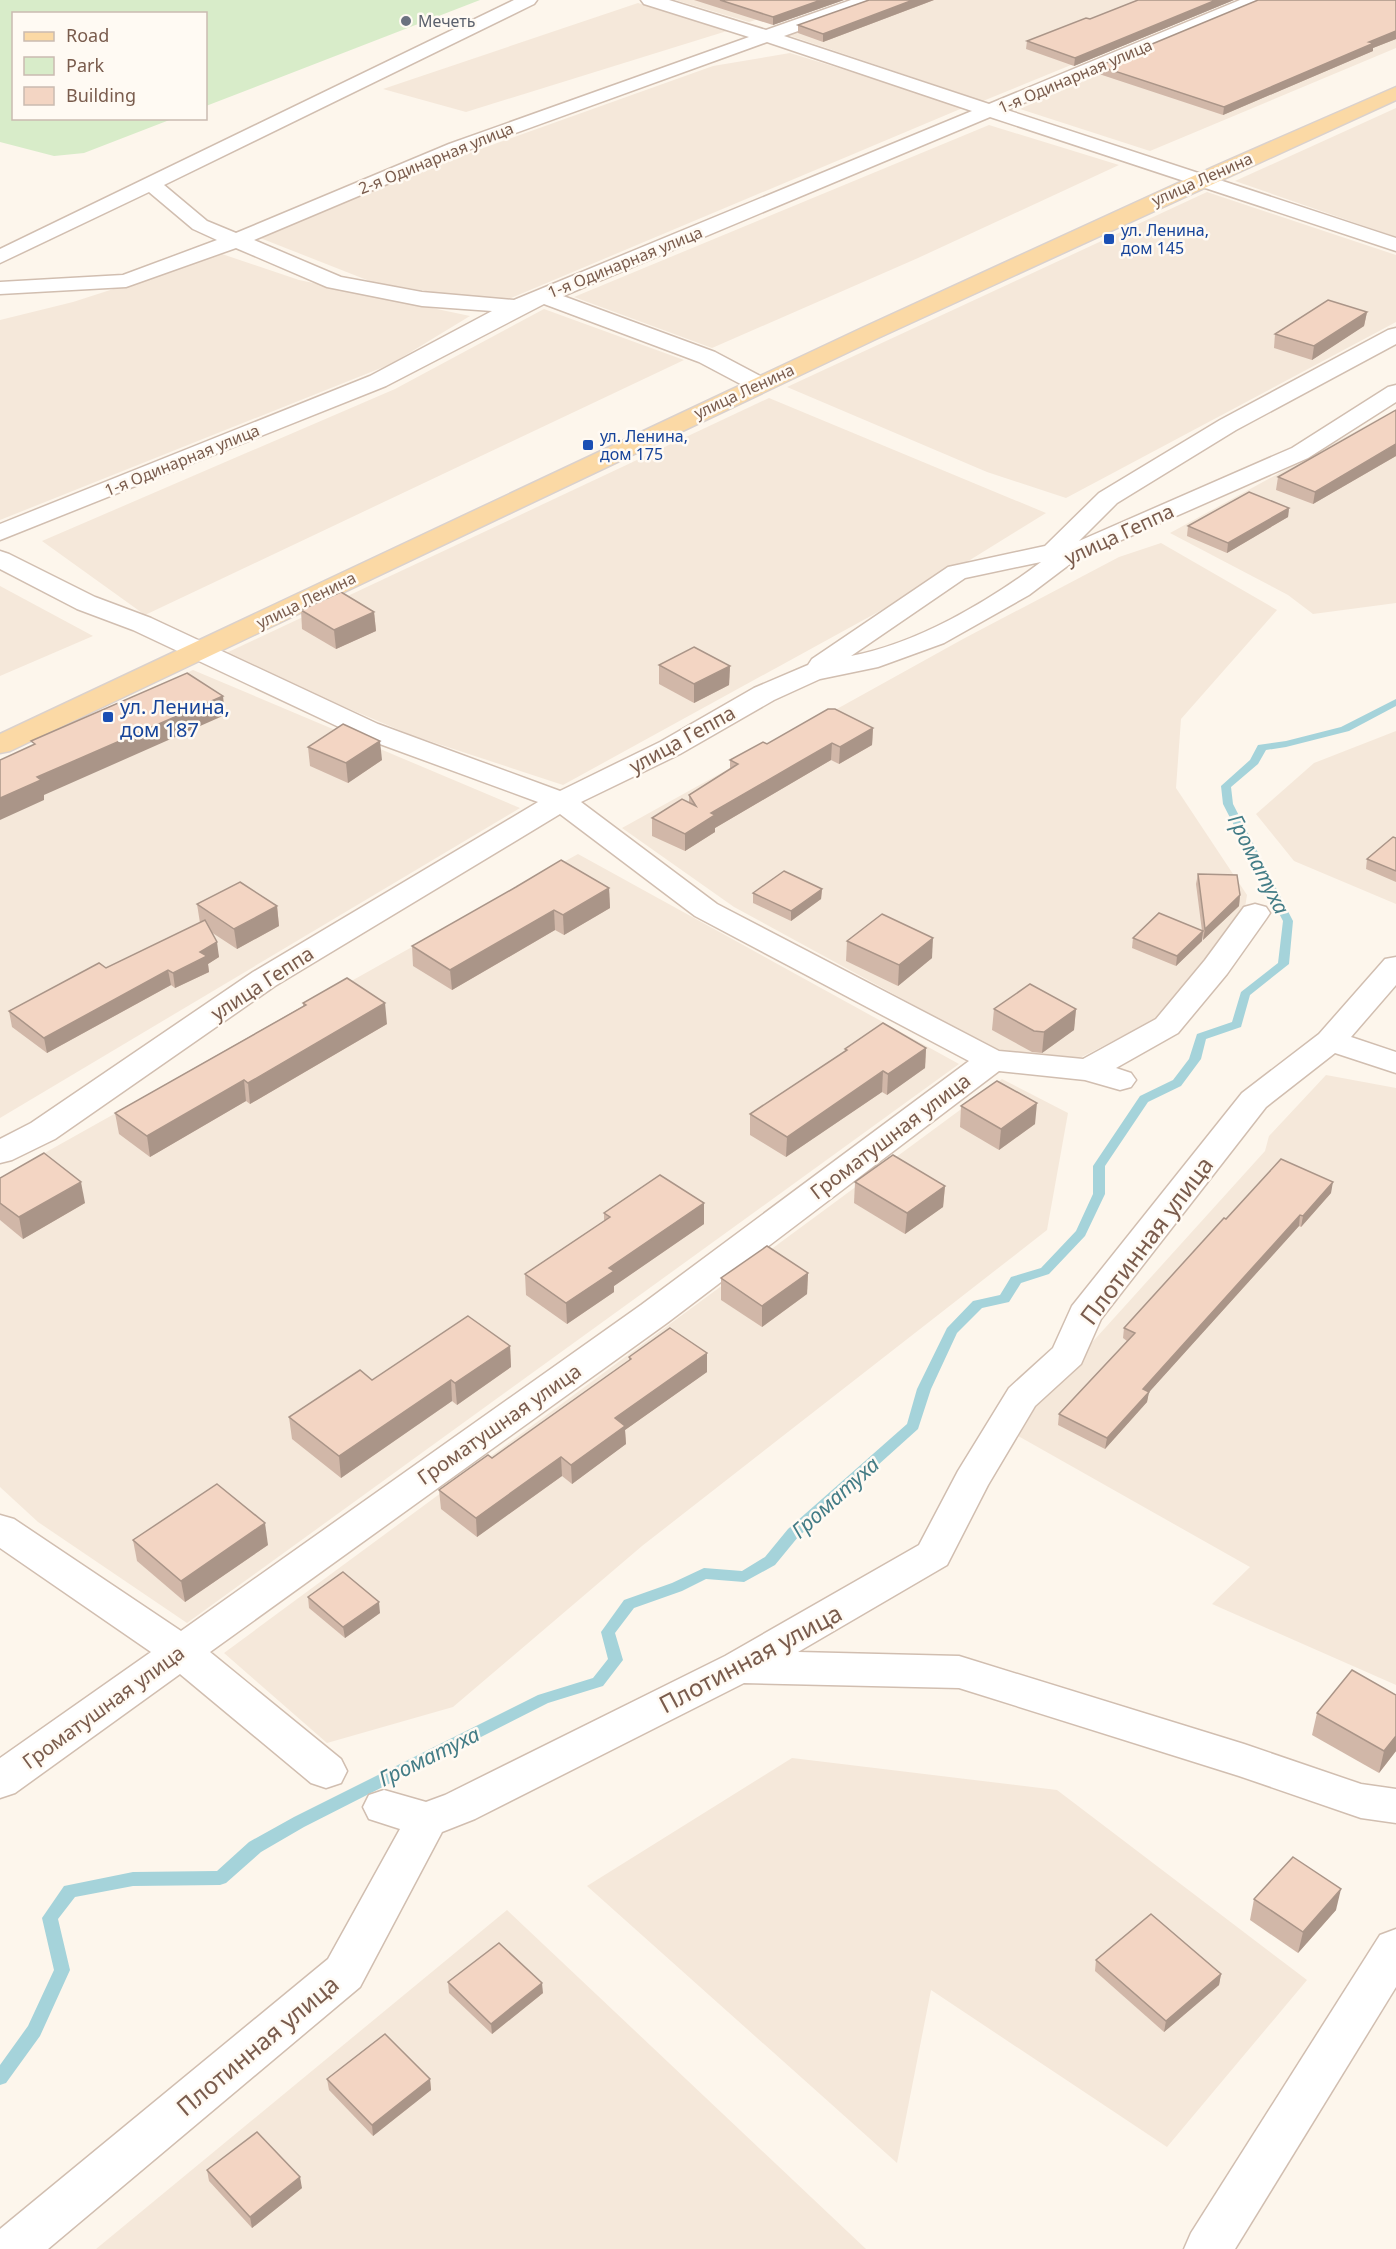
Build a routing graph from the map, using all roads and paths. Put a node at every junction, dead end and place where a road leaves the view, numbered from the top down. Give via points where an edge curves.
1 (528, 0) edge
2 (650, 0) edge
3 (868, 0) edge
4 (1255, 0) edge
5 (768, 35) junction
6 (1396, 93) edge
7 (992, 111) junction
8 (1203, 178) junction
9 (150, 183) junction
10 (234, 241) junction
11 (1396, 245) edge
12 (0, 257) edge
13 (0, 288) edge
14 (543, 296) junction
15 (517, 307) junction
16 (1396, 335) edge
17 (758, 384) junction
18 (1396, 392) edge
19 (0, 533) edge
20 (1059, 554) junction
21 (0, 559) edge
22 (198, 652) junction
23 (812, 672) junction
24 (0, 745) edge
25 (561, 801) junction
26 (1255, 913) dead end
27 (1396, 966) edge
28 (1330, 1041) junction
29 (992, 1060) junction
30 (1396, 1063) edge
31 (1089, 1070) junction
32 (1120, 1080) dead end
33 (0, 1152) edge
34 (0, 1529) edge
35 (181, 1651) junction
36 (739, 1667) junction
37 (326, 1771) dead end
38 (0, 1781) edge
39 (1396, 1806) edge
40 (384, 1807) dead end
41 (427, 1820) junction
42 (1396, 1948) edge
43 (12, 2249) edge
44 (1208, 2249) edge

1 - 9 street
2 - 5 street
3 - 5 street, 2-я Одинарная улица
4 - 7 street, 1-я Одинарная улица
5 - 7 street
5 - 10 street, 2-я Одинарная улица via 456,148
6 - 8 main road, улица Ленина
7 - 8 street
7 - 14 street, 1-я Одинарная улица
8 - 11 street
8 - 17 main road, улица Ленина
9 - 10 street via 200,225
9 - 12 street
10 - 13 street, 2-я Одинарная улица via 126,281
10 - 15 street via 335,282 422,299
14 - 15 street, 1-я Одинарная улица
14 - 17 street via 707,357
15 - 19 street, 1-я Одинарная улица via 378,381
16 - 20 street via 1228,425 1108,498
17 - 22 main road, улица Ленина
18 - 20 street, улица Геппа via 1300,453
20 - 23 street, улица Геппа via 1020,590 935,637 869,661
20 - 23 street via 957,572
21 - 22 street via 86,603 142,624
22 - 24 main road, улица Ленина
22 - 25 street via 368,730
23 - 25 street, улица Геппа
25 - 29 street via 706,910
25 - 33 street, улица Геппа via 264,979 43,1131
26 - 31 street via 1167,1026
27 - 28 street, Плотинная улица
28 - 30 street
28 - 36 street, Плотинная улица via 1254,1100 1085,1315 1068,1355 1022,1397 971,1481 933,1555
29 - 31 street
29 - 35 street, Громатушная улица via 654,1314
31 - 32 street
34 - 35 street
35 - 37 street
35 - 38 street, Громатушная улица
36 - 39 street via 959,1672 1361,1801
36 - 41 street, Плотинная улица
40 - 41 street
41 - 43 street, Плотинная улица via 344,1973
42 - 44 street

